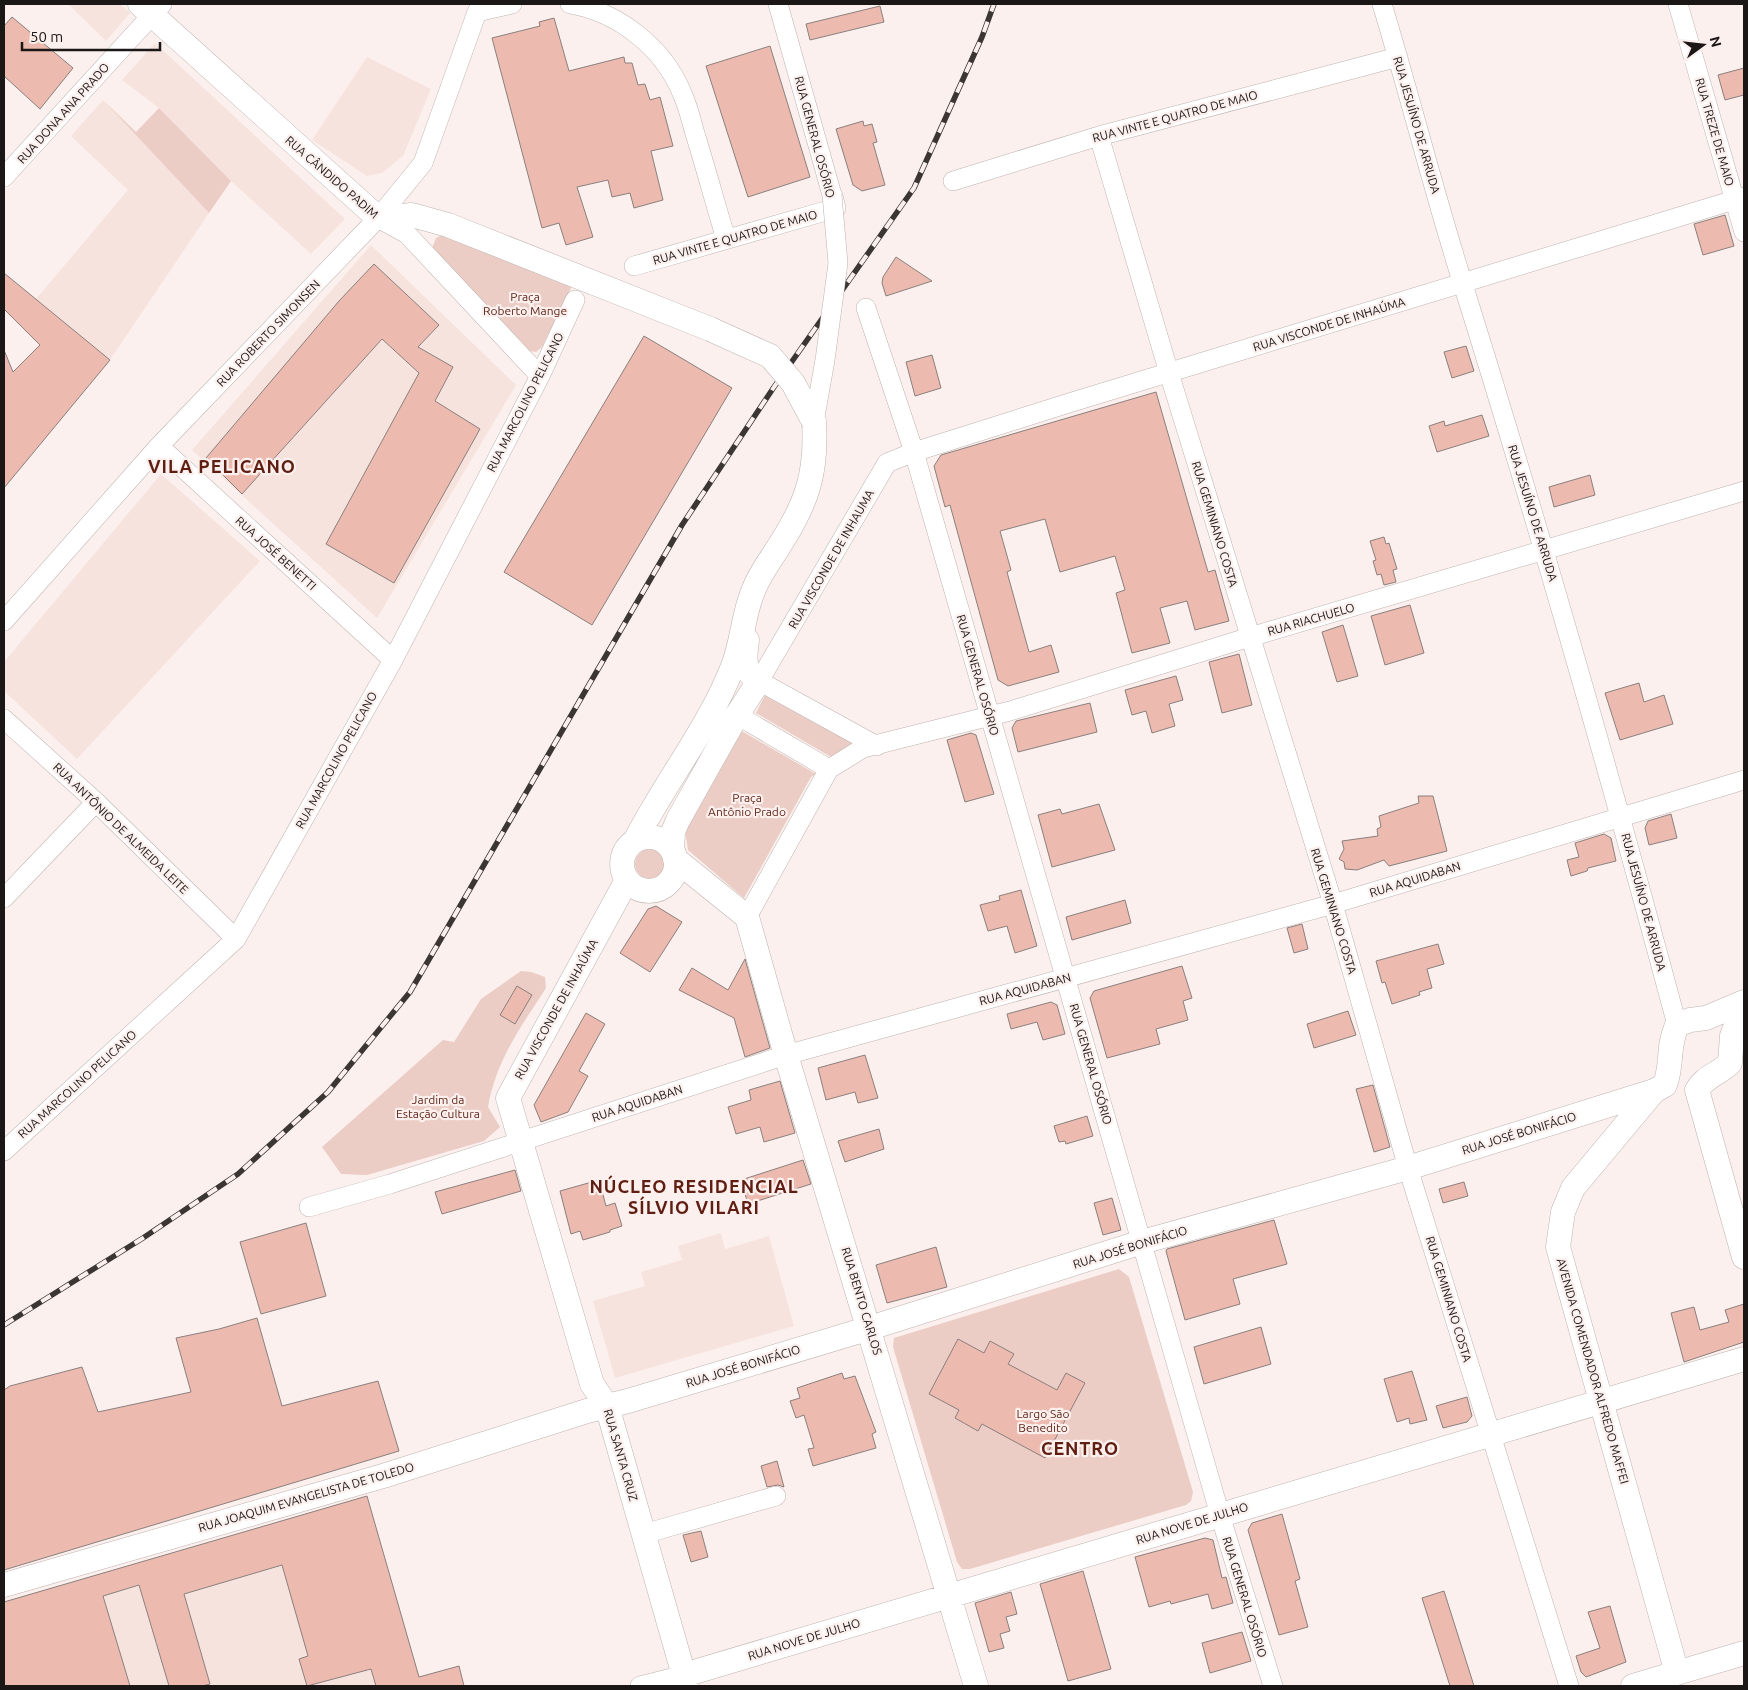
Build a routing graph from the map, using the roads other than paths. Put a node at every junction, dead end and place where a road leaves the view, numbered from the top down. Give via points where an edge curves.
1 (512, 4) edge
2 (570, 4) edge
3 (778, 4) edge
4 (1382, 4) edge
5 (1678, 4) edge
6 (152, 8) edge
7 (480, 8) edge
8 (1398, 57) junction
9 (1099, 136) junction
10 (4, 178) edge
11 (953, 180) dead end
12 (833, 198) junction
13 (1740, 199) edge
14 (378, 218) junction
15 (1744, 232) edge
16 (726, 239) junction
17 (634, 266) dead end
18 (1462, 283) junction
19 (576, 300) dead end
20 (866, 308) dead end
21 (1169, 373) junction
22 (540, 376) junction
23 (814, 422) junction
24 (159, 446) junction
25 (914, 452) junction
26 (1744, 490) edge
27 (1544, 550) junction
28 (750, 599) junction
29 (4, 621) edge
30 (1250, 637) junction
31 (393, 660) junction
32 (759, 681) junction
33 (737, 715) junction
34 (990, 717) junction
35 (4, 719) edge
36 (877, 746) junction
37 (829, 770) junction
38 (1744, 780) edge
39 (96, 802) junction
40 (1621, 816) junction
41 (635, 841) junction
42 (674, 855) junction
43 (627, 880) junction
44 (4, 898) edge
45 (1333, 904) junction
46 (747, 917) junction
47 (236, 939) junction
48 (1066, 978) junction
49 (1744, 1003) edge
50 (1706, 1018) junction
51 (1677, 1025) junction
52 (1738, 1041) edge
53 (786, 1055) junction
54 (1654, 1091) junction
55 (520, 1141) junction
56 (4, 1151) edge
57 (1408, 1168) junction
58 (309, 1207) dead end
59 (1142, 1242) junction
60 (1744, 1257) edge
61 (870, 1328) junction
62 (1744, 1359) edge
63 (1602, 1401) junction
64 (608, 1406) junction
65 (1491, 1434) junction
66 (776, 1496) dead end
67 (1220, 1515) junction
68 (644, 1534) junction
69 (4, 1584) edge
70 (950, 1595) junction
71 (1744, 1653) edge
72 (1676, 1673) junction
73 (686, 1680) edge
74 (640, 1686) edge
75 (976, 1686) edge
76 (1273, 1686) edge
77 (1569, 1686) edge
78 (1633, 1686) edge

1 - 7 street, RUA ROBERTO SIMONSEN
2 - 16 street via 589,7 622,24 655,51 666,65 682,92
3 - 12 street, RUA GENERAL OSÓRIO
4 - 8 street, RUA JESUÍNO DE ARRUDA
5 - 13 street, RUA TREZE DE MAIO
6 - 10 street, RUA DONA ANA PRADO
6 - 14 main road, RUA CÂNDIDO PADIM
7 - 14 street, RUA ROBERTO SIMONSEN via 423,163
8 - 9 street, RUA VINTE E QUATRO DE MAIO
8 - 18 street, RUA JESUÍNO DE ARRUDA
9 - 11 street, RUA VINTE E QUATRO DE MAIO
9 - 21 street, RUA GEMINIANO COSTA
12 - 16 street, RUA VINTE E QUATRO DE MAIO
12 - 23 street, RUA GENERAL OSÓRIO, bridge via 838,263
13 - 15 street, RUA TREZE DE MAIO
13 - 18 street, RUA VISCONDE DE INHAÚMA
14 - 22 street, RUA CÂNDIDO PADIM via 407,234
14 - 23 main road, bridge via 412,215 448,225 770,356 793,383
14 - 24 street, RUA ROBERTO SIMONSEN
16 - 17 street, RUA VINTE E QUATRO DE MAIO
18 - 21 street, RUA VISCONDE DE INHAÚMA
18 - 27 street, RUA JESUÍNO DE ARRUDA
19 - 22 street, RUA MARCOLINO PELICANO
20 - 25 street, RUA GENERAL OSÓRIO
21 - 25 street, RUA VISCONDE DE INHAÚMA
21 - 30 street, RUA GEMINIANO COSTA
22 - 31 street, RUA MARCOLINO PELICANO
23 - 28 main road via 816,454 803,502
24 - 29 street, RUA ROBERTO SIMONSEN
24 - 31 street, RUA JOSÉ BENETTI
25 - 32 street, RUA VISCONDE DE INHAUMA via 887,463
25 - 34 street, RUA GENERAL OSÓRIO
26 - 27 street, RUA RIACHUELO
27 - 30 street, RUA RIACHUELO
27 - 40 street, RUA JESUÍNO DE ARRUDA
28 - 32 main road via 745,663
28 - 41 main road via 733,665 709,715
30 - 34 street, RUA RIACHUELO
30 - 45 street, RUA GEMINIANO COSTA
31 - 47 street, RUA MARCOLINO PELICANO
32 - 33 main road
32 - 36 street
33 - 37 street
33 - 42 main road via 678,820 673,832
34 - 36 street, RUA RIACHUELO
34 - 48 street, RUA GENERAL OSÓRIO
35 - 39 street, RUA ANTÔNIO DE ALMEIDA LEITE
36 - 37 street via 863,748
37 - 46 street
38 - 40 street, RUA AQUIDABAN
39 - 44 street
39 - 47 street, RUA ANTÔNIO DE ALMEIDA LEITE
40 - 45 street, RUA AQUIDABAN
40 - 51 street, RUA JESUÍNO DE ARRUDA
41 - 42 main road via 652,838 667,844
41 - 43 main road via 624,854 623,872
42 - 43 main road via 673,877 660,889 642,890
42 - 46 main road
43 - 55 main road, RUA VISCONDE DE INHAÚMA via 508,1098
45 - 48 street, RUA AQUIDABAN
45 - 57 street, RUA GEMINIANO COSTA
46 - 53 main road, RUA BENTO CARLOS
47 - 56 street, RUA MARCOLINO PELICANO
48 - 53 street, RUA AQUIDABAN
48 - 59 street, RUA GENERAL OSÓRIO
49 - 50 main road
49 - 52 main road
50 - 51 main road
50 - 52 main road via 1724,1023
51 - 54 main road, AVENIDA COMENDADOR ALFREDO MAFFEI via 1670,1041 1671,1068 1665,1085
52 - 60 main road via 1730,1063 1702,1081 1697,1090
53 - 55 street, RUA AQUIDABAN
53 - 61 main road, RUA BENTO CARLOS
54 - 57 main road, RUA JOSÉ BONIFÁCIO
54 - 63 main road, AVENIDA COMENDADOR ALFREDO MAFFEI via 1573,1188 1563,1212 1558,1247
55 - 58 street, RUA AQUIDABAN
55 - 64 main road, RUA SANTA CRUZ via 592,1384
57 - 59 main road, RUA JOSÉ BONIFÁCIO
57 - 65 street, RUA GEMINIANO COSTA
59 - 61 main road, RUA JOSÉ BONIFÁCIO
59 - 67 street, RUA GENERAL OSÓRIO
61 - 64 main road, RUA JOSÉ BONIFÁCIO
61 - 70 main road, RUA BENTO CARLOS
62 - 63 main road, RUA NOVE DE JULHO
63 - 65 main road, RUA NOVE DE JULHO
63 - 72 main road, AVENIDA COMENDADOR ALFREDO MAFFEI
64 - 68 main road, RUA SANTA CRUZ
64 - 69 main road, RUA JOAQUIM EVANGELISTA DE TOLEDO via 383,1476
65 - 67 main road, RUA NOVE DE JULHO
65 - 77 street, RUA GEMINIANO COSTA
66 - 68 street
67 - 70 main road, RUA NOVE DE JULHO
67 - 76 street, RUA GENERAL OSÓRIO
68 - 73 main road, RUA SANTA CRUZ
70 - 73 main road, RUA NOVE DE JULHO
70 - 75 main road, RUA BENTO CARLOS
71 - 72 main road
72 - 78 main road
73 - 74 street, RUA NOVE DE JULHO

